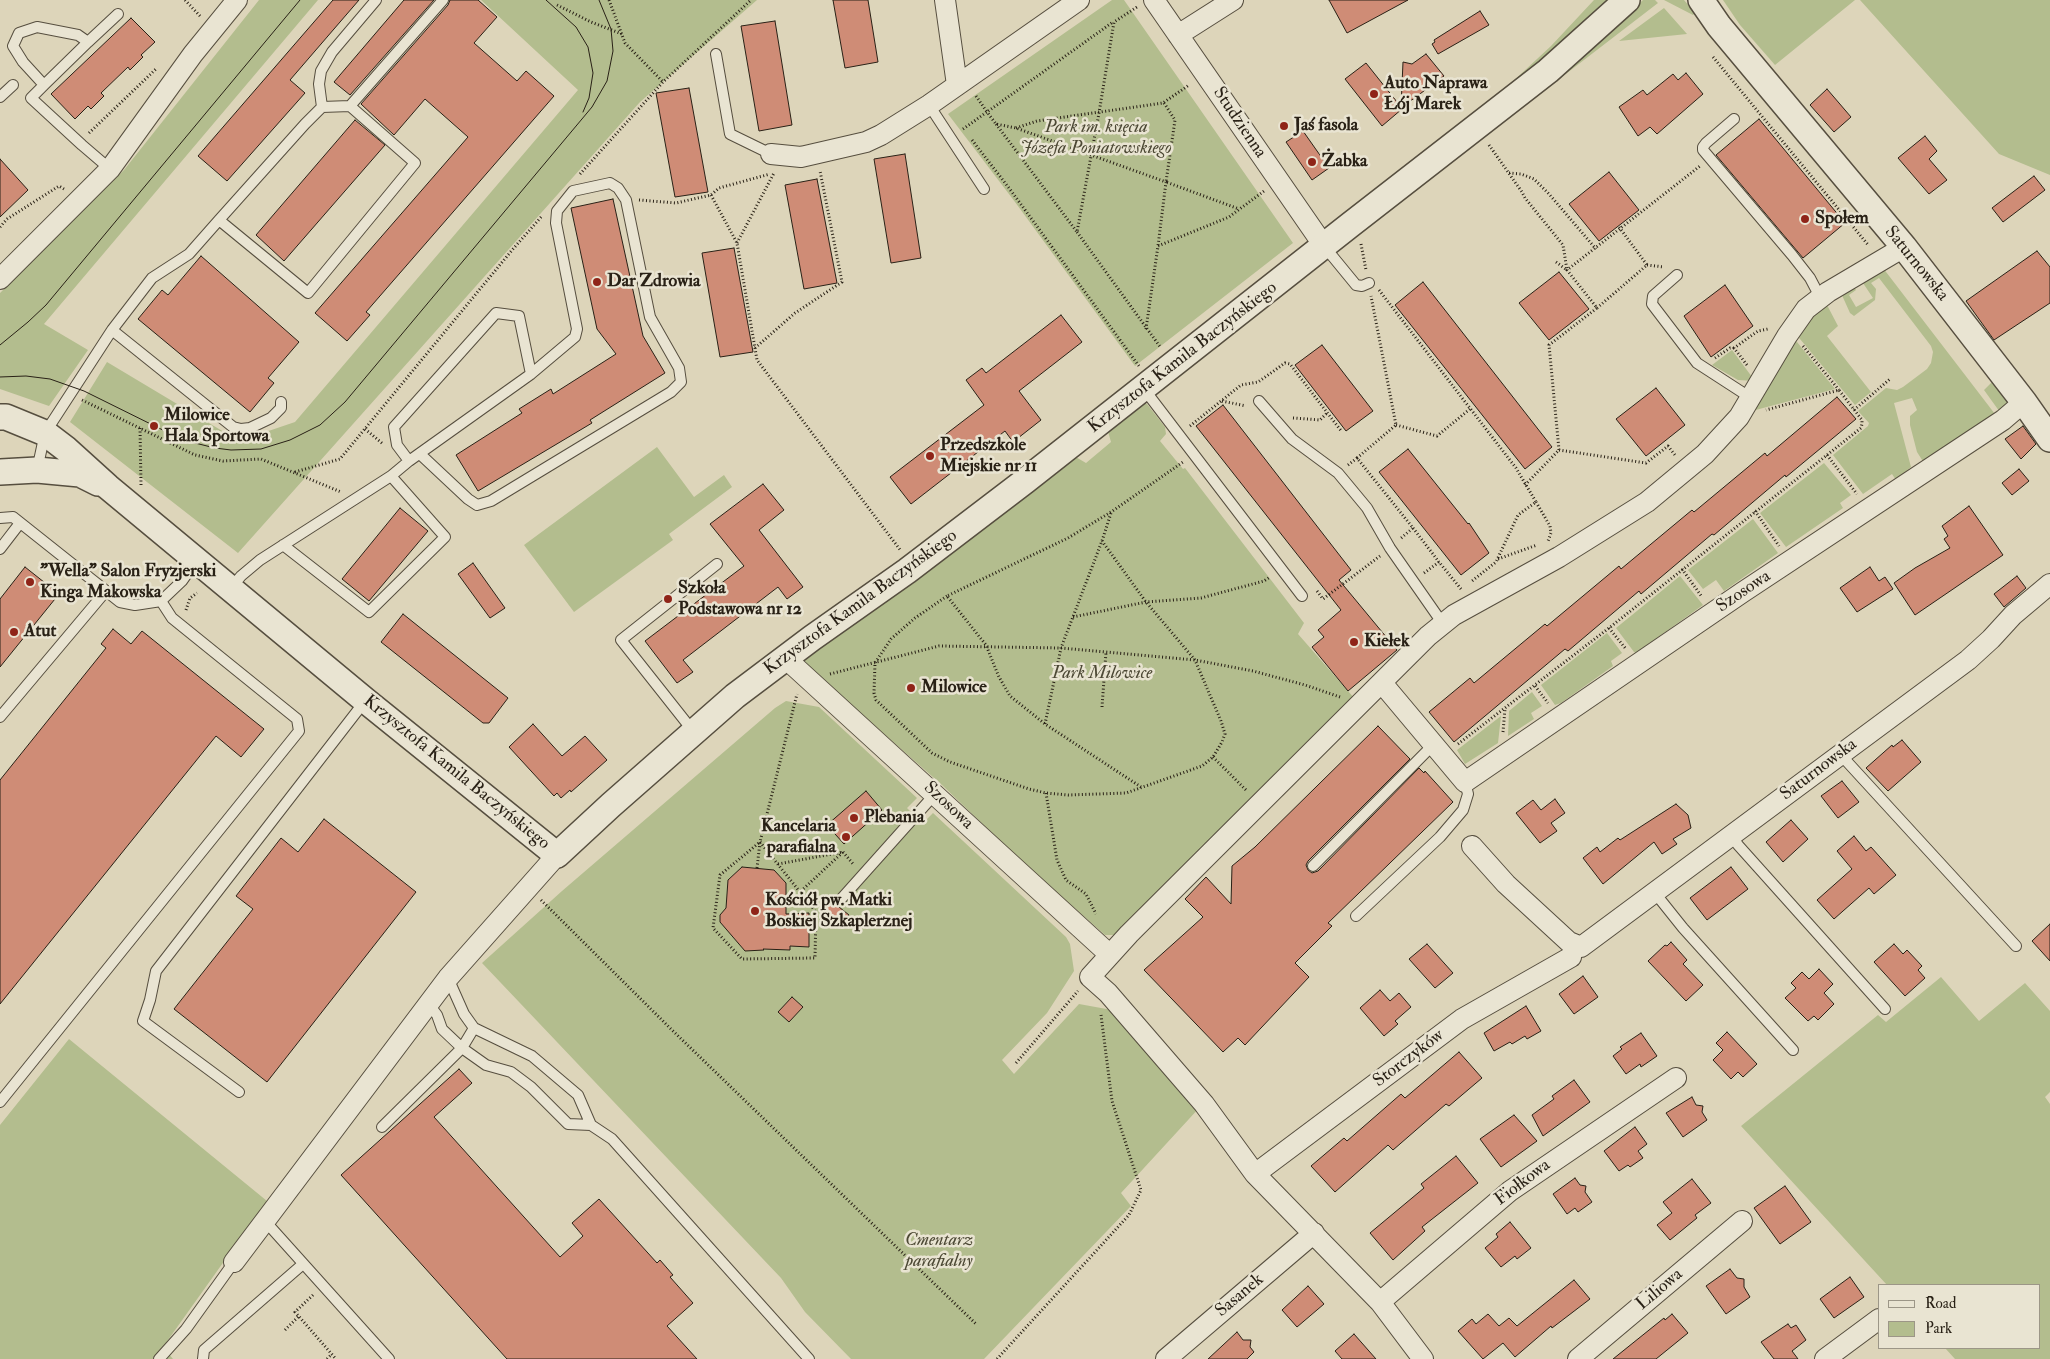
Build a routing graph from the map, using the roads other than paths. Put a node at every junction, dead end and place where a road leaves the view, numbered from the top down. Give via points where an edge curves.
1 (237, 0) edge
2 (376, 0) edge
3 (443, 0) edge
4 (945, 0) edge
5 (1079, 0) edge
6 (1154, 0) edge
7 (1233, 0) edge
8 (1627, 0) edge
9 (1701, 0) edge
10 (118, 14) dead end
11 (1178, 35) junction
12 (88, 42) junction
13 (716, 54) dead end
14 (961, 83) junction
15 (13, 85) dead end
16 (44, 85) junction
17 (0, 97) edge
18 (929, 105) junction
19 (350, 106) junction
20 (322, 108) junction
21 (1734, 119) dead end
22 (773, 164) joint
23 (110, 168) junction
24 (984, 188) dead end
25 (219, 220) junction
26 (1324, 246) junction
27 (1904, 247) junction
28 (1677, 274) dead end
29 (0, 278) edge
30 (1369, 283) road end
31 (1820, 297) junction
32 (112, 330) junction
33 (531, 374) junction
34 (1148, 386) junction
35 (1755, 391) junction
36 (1259, 401) dead end
37 (281, 402) dead end
38 (2024, 402) junction
39 (0, 417) edge
40 (45, 433) junction
41 (2050, 439) edge
42 (420, 454) junction
43 (409, 461) junction
44 (37, 470) junction
45 (0, 472) edge
46 (391, 476) junction
47 (108, 487) junction
48 (0, 518) edge
49 (20, 523) junction
50 (282, 545) junction
51 (0, 549) edge
52 (197, 560) junction
53 (717, 564) dead end
54 (2050, 584) edge
55 (231, 588) junction
56 (106, 591) junction
57 (1302, 596) dead end
58 (162, 601) junction
59 (1443, 624) junction
60 (787, 657) junction
61 (1382, 683) junction
62 (366, 701) junction
63 (0, 717) edge
64 (694, 732) junction
65 (1437, 751) junction
66 (1840, 754) junction
67 (1465, 782) junction
68 (935, 794) junction
69 (1732, 836) junction
70 (1472, 846) dead end
71 (558, 855) junction
72 (1313, 866) dead end
73 (1655, 893) junction
74 (842, 898) dead end
75 (1356, 916) dead end
76 (2016, 946) dead end
77 (1576, 952) junction
78 (1109, 954) junction
79 (448, 978) junction
80 (428, 1003) junction
81 (1885, 1009) dead end
82 (474, 1028) junction
83 (462, 1048) junction
84 (1793, 1050) dead end
85 (1676, 1078) dead end
86 (239, 1092) dead end
87 (0, 1102) edge
88 (591, 1125) junction
89 (382, 1127) dead end
90 (1255, 1174) junction
91 (265, 1221) junction
92 (1742, 1221) dead end
93 (1314, 1233) junction
94 (234, 1262) joint
95 (303, 1264) junction
96 (1380, 1302) junction
97 (1878, 1320) edge
98 (159, 1359) edge
99 (203, 1359) edge
100 (389, 1359) edge
101 (809, 1359) edge
102 (1166, 1359) edge
103 (1423, 1359) edge
104 (1578, 1359) edge
105 (1825, 1359) edge

1 - 23 street via 193,54
2 - 20 lane via 332,52 322,71 319,84
3 - 19 lane
4 - 14 street
5 - 14 street
6 - 11 street, Studzienna
7 - 11 street
8 - 26 street, Krzysztofa Kamila Baczyńskiego via 1548,71
9 - 27 street, Saturnowska via 1719,26
10 - 12 lane
11 - 26 street, Studzienna
12 - 16 lane
12 - 16 lane via 78,35 37,27 19,33 13,46 22,62
13 - 22 lane via 730,134
14 - 18 street
15 - 17 lane
16 - 23 lane via 30,98
18 - 22 street via 866,142
18 - 24 lane
19 - 20 lane
19 - 25 lane via 415,163 308,293
20 - 25 lane
21 - 31 lane via 1703,146 1703,150 1792,255
23 - 29 street
25 - 32 lane via 189,254 152,278
26 - 30 lane via 1356,285
26 - 34 street, Krzysztofa Kamila Baczyńskiego
27 - 31 street
27 - 38 street, Saturnowska
28 - 35 lane via 1653,296 1652,304 1697,363
31 - 35 street via 1806,309
32 - 37 lane via 233,427 250,428 272,418 281,408
32 - 40 lane
33 - 42 lane
33 - 42 lane via 575,337 577,328 556,222 557,211 574,191 610,183 626,200 650,317 679,368 681,382 672,392 491,501 477,505
33 - 43 lane via 519,316 496,313 394,428 396,445
34 - 57 lane via 1194,455
34 - 60 street, Krzysztofa Kamila Baczyńskiego via 907,571
35 - 59 street via 1739,417 1686,471 1647,502
36 - 59 lane via 1292,439 1338,473 1367,508 1390,548
38 - 41 street, Saturnowska
38 - 67 street, Szosowa via 2003,420
39 - 40 street, Krzysztofa Kamila Baczyńskiego
40 - 44 lane
40 - 47 street, Krzysztofa Kamila Baczyńskiego
42 - 43 lane
43 - 46 lane
44 - 45 street, Krzysztofa Kamila Baczyńskiego
44 - 47 street, Krzysztofa Kamila Baczyńskiego via 80,474
46 - 50 lane
46 - 50 lane via 445,537 369,612
47 - 52 street, Krzysztofa Kamila Baczyńskiego
48 - 49 lane via 13,517
49 - 51 lane
49 - 56 lane
50 - 55 lane via 241,576
52 - 55 street, Krzysztofa Kamila Baczyńskiego
52 - 58 lane
53 - 64 lane via 621,640
54 - 66 street, Saturnowska via 1968,660
55 - 62 street, Krzysztofa Kamila Baczyńskiego
56 - 58 lane via 120,602 135,605
56 - 63 lane
58 - 87 lane via 172,618 297,719 299,731
59 - 61 street
60 - 64 street, Krzysztofa Kamila Baczyńskiego
60 - 68 street, Szosowa
61 - 65 street
61 - 78 street
62 - 71 street, Krzysztofa Kamila Baczyńskiego
62 - 86 lane via 156,971 143,1022
64 - 71 street, Krzysztofa Kamila Baczyńskiego
65 - 67 street
65 - 72 lane
66 - 69 street, Saturnowska
66 - 76 lane
67 - 75 lane via 1468,794 1463,810 1440,837
68 - 74 lane
68 - 78 street, Szosowa
69 - 73 street, Saturnowska
69 - 81 lane
70 - 77 street
71 - 79 street
73 - 77 street, Saturnowska
73 - 84 lane
77 - 90 street, Storczyków via 1462,1019
78 - 90 street via 1090,977 1108,993 1204,1104
79 - 80 street
79 - 82 lane
80 - 83 lane via 442,1029
80 - 91 street
82 - 83 lane
82 - 88 lane via 532,1056 578,1095
83 - 88 lane via 486,1066 510,1072 568,1124
83 - 89 lane
85 - 96 street, Fiołkowa via 1510,1191
88 - 101 lane via 612,1139
90 - 93 street
91 - 94 street
91 - 95 lane
92 - 104 street, Liliowa
93 - 96 street
93 - 102 street, Sasanek
94 - 98 lane via 186,1329
95 - 99 lane via 204,1350
95 - 100 lane
96 - 103 street
97 - 105 street

